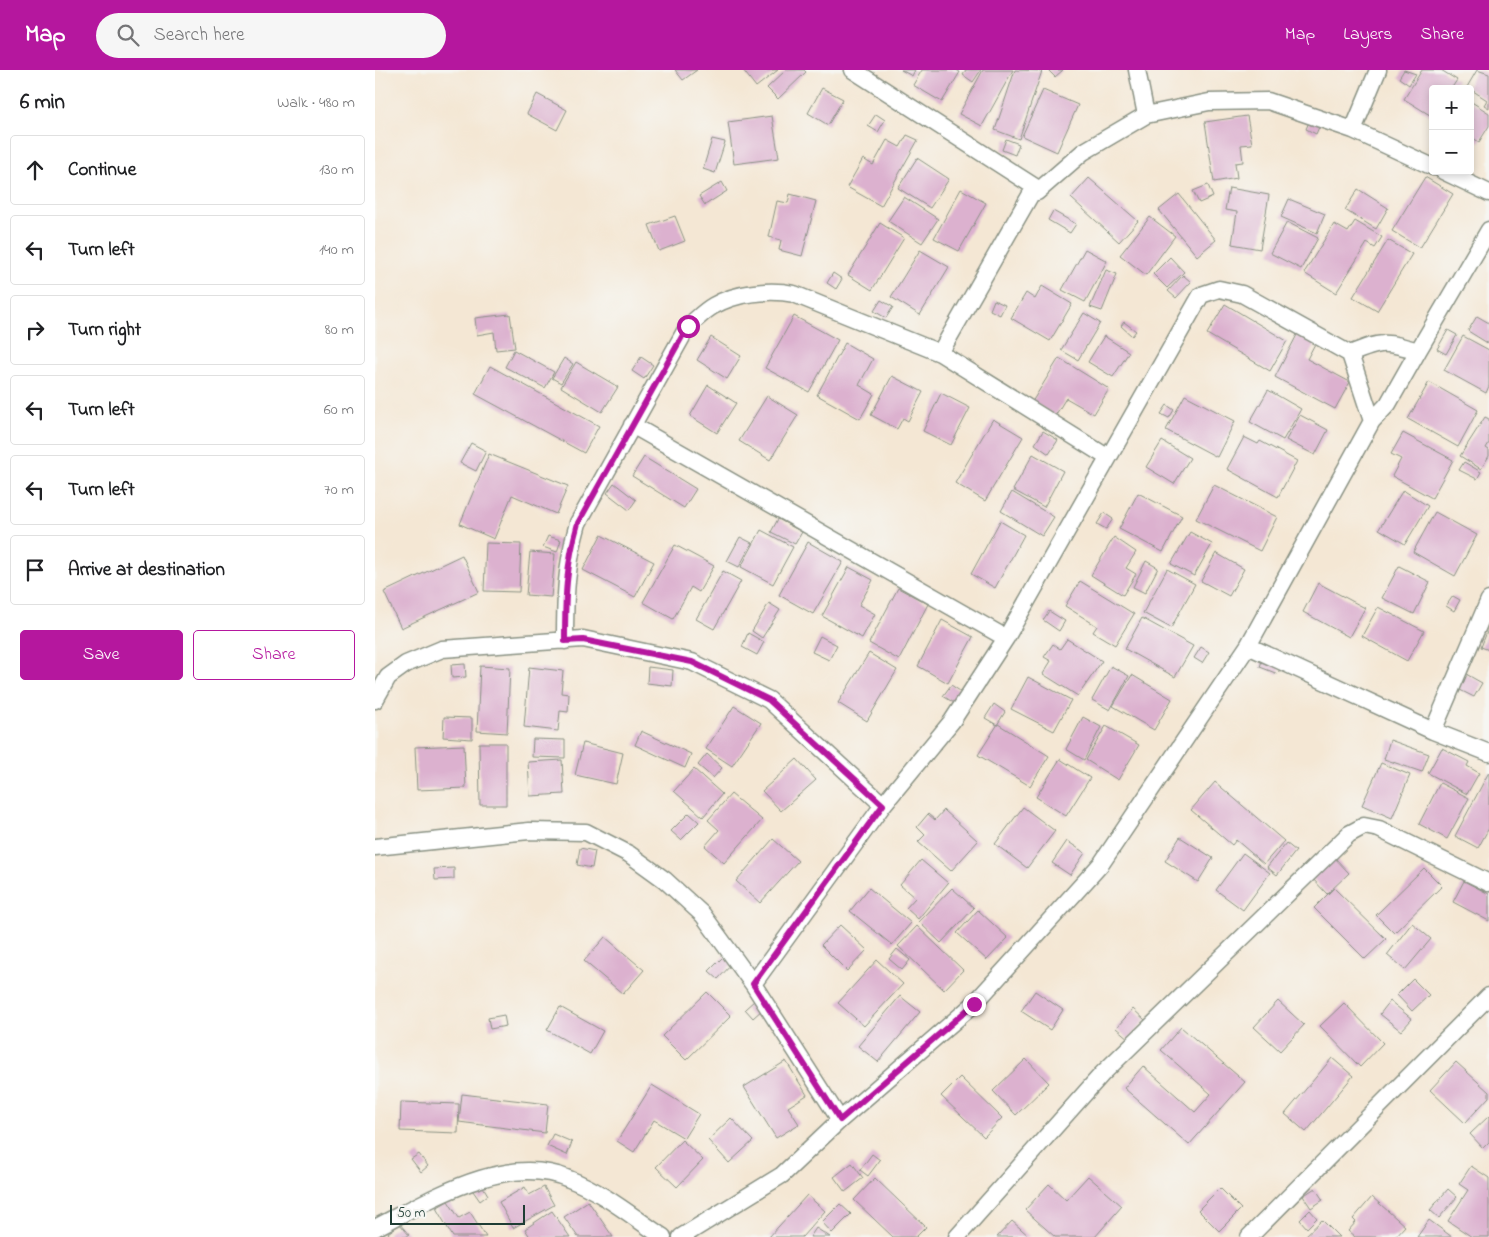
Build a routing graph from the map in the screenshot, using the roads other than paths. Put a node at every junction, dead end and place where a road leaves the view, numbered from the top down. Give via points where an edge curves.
1 (853, 70) edge
2 (1137, 70) edge
3 (1378, 70) edge
4 (1146, 115) junction
5 (1353, 130) junction
6 (1429, 165) edge
7 (1451, 175) edge
8 (1035, 187) junction
9 (1489, 193) edge
10 (1489, 230) edge
11 (1418, 351) junction
12 (940, 353) junction
13 (1350, 354) junction
14 (1372, 421) junction
15 (631, 425) junction
16 (1107, 457) junction
17 (1489, 600) edge
18 (1006, 638) junction
19 (565, 641) junction
20 (1247, 646) junction
21 (375, 700) edge
22 (1433, 731) junction
23 (1489, 752) edge
24 (883, 805) junction
25 (375, 847) edge
26 (1489, 883) edge
27 (753, 984) junction
28 (1489, 996) edge
29 (840, 1120) junction
30 (375, 1228) edge
31 (663, 1237) edge
32 (681, 1237) edge
33 (957, 1237) edge
34 (1249, 1237) edge

1 - 8 street
2 - 4 street
3 - 5 street
4 - 5 street via 1209,102 1268,101
4 - 8 street via 1083,152 1037,192
5 - 6 street
7 - 9 street
8 - 12 street
10 - 11 street
11 - 13 street via 1377,342
11 - 14 street via 1388,404
12 - 15 street via 794,294 775,290 750,294 713,305 688,326
12 - 16 street
13 - 14 street
13 - 16 street via 1242,294 1219,289 1201,295
14 - 20 street
15 - 18 street
15 - 19 street via 578,523 568,558
16 - 18 street
17 - 22 street
18 - 24 street via 952,721
19 - 21 street via 442,649 406,664 388,677
19 - 24 street via 583,640 692,662 769,700
20 - 22 street
20 - 29 street via 1101,864 974,1004
22 - 23 street
24 - 27 street
25 - 27 street via 529,831 586,832 629,854 665,880 703,915
26 - 33 street via 1379,829 1364,826 1349,834 1102,1074
27 - 29 street
28 - 34 street
29 - 32 street via 782,1174
30 - 31 street via 450,1190 493,1174 542,1172 569,1178 584,1186

